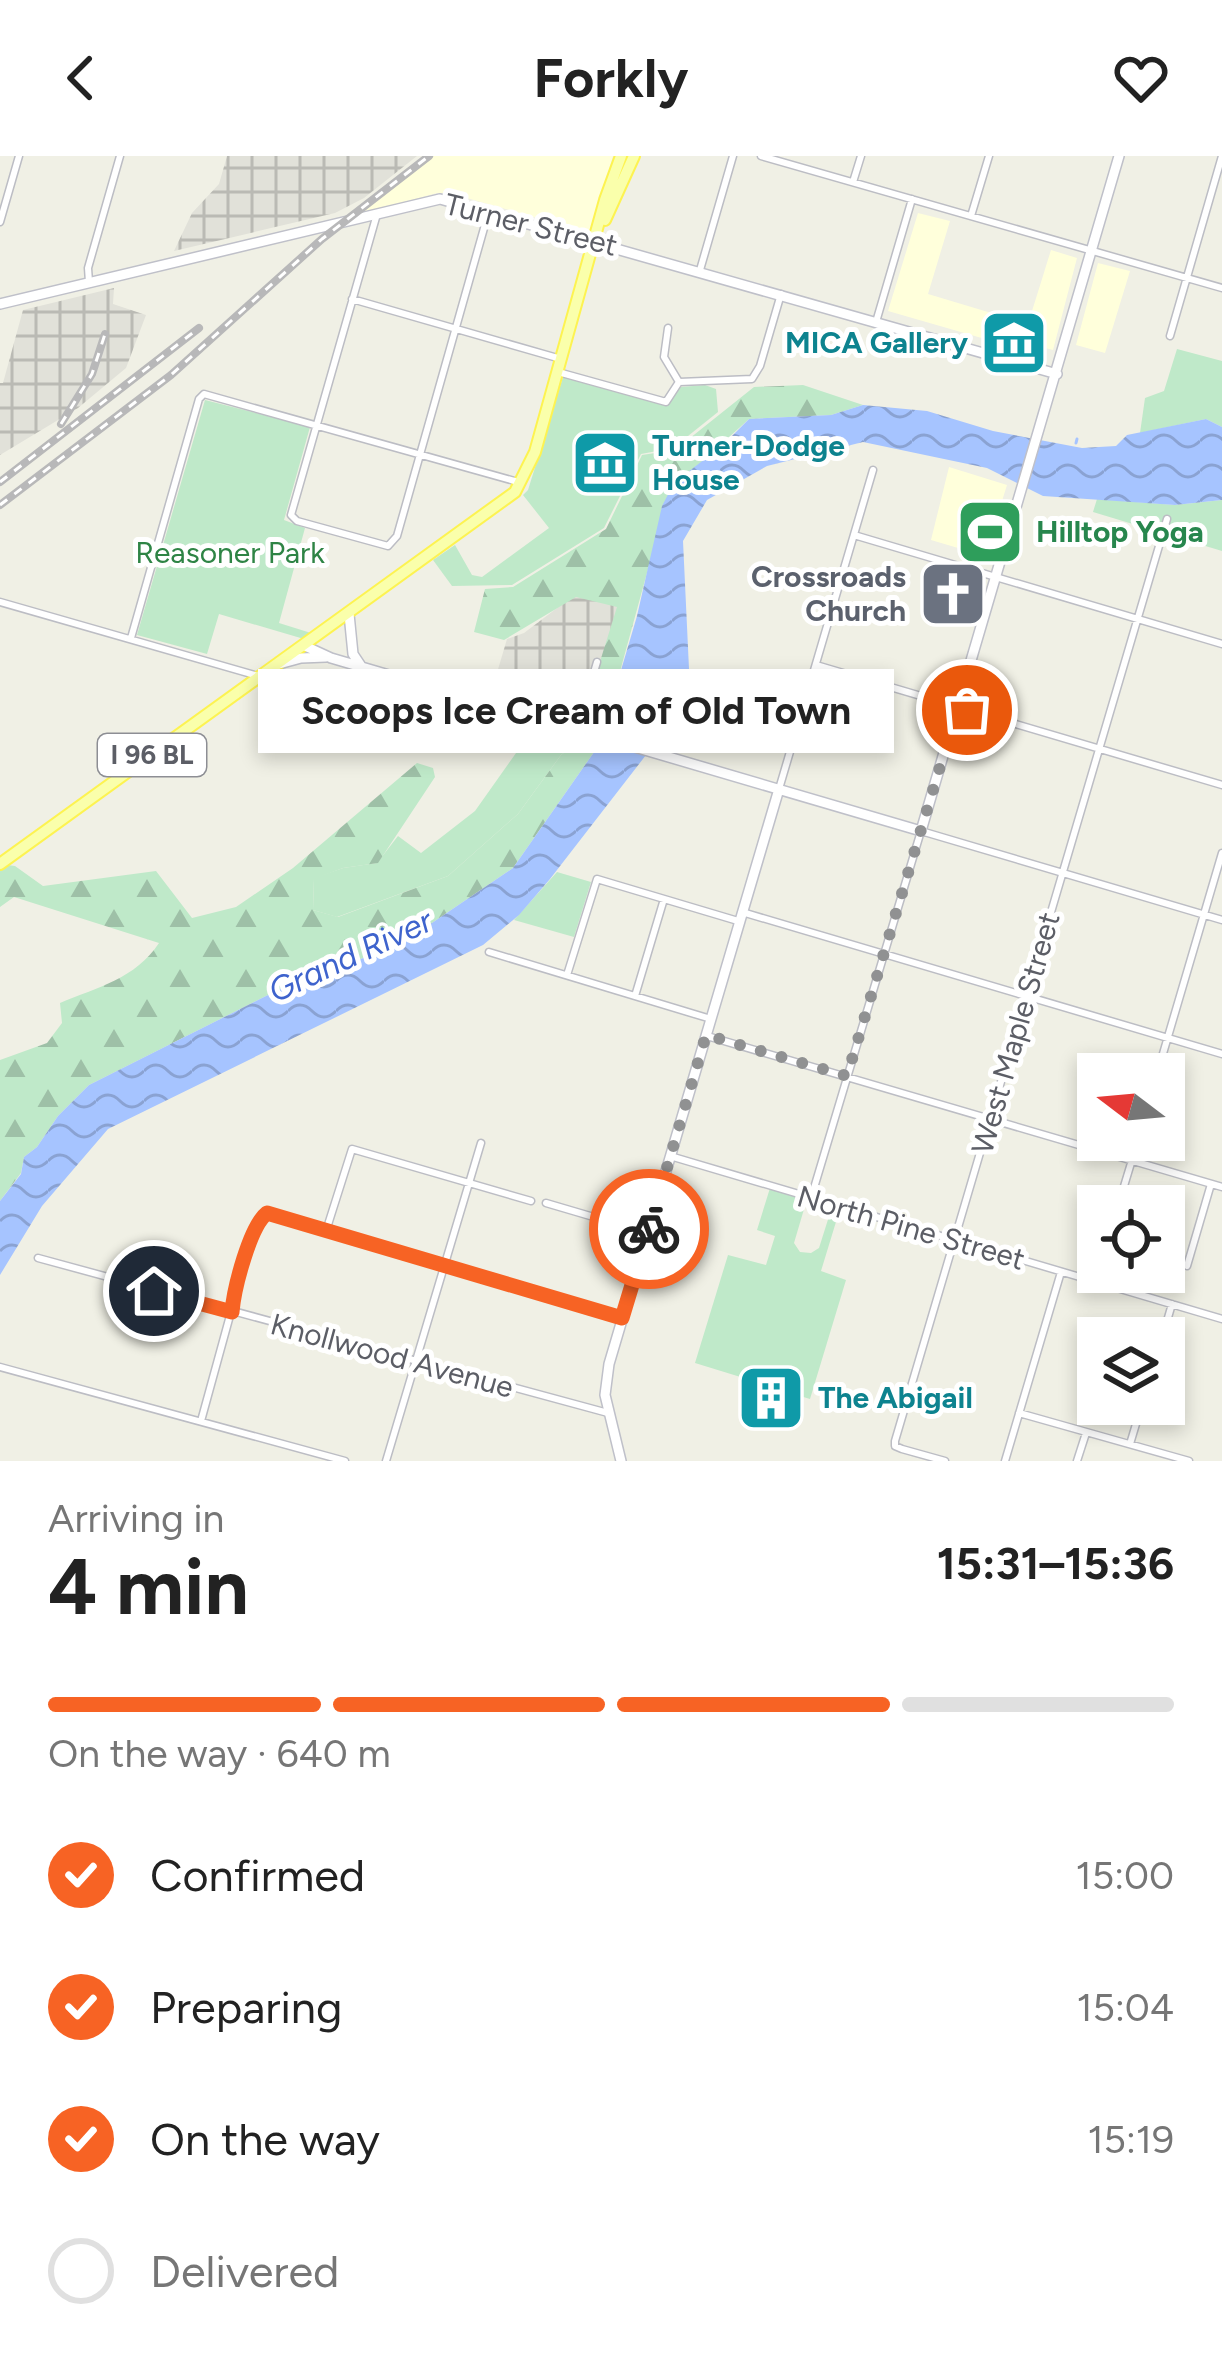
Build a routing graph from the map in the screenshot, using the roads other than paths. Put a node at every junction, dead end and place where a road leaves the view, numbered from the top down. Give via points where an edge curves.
1 (19, 156) edge
2 (120, 156) edge
3 (621, 156) edge
4 (634, 156) edge
5 (733, 156) edge
6 (761, 156) edge
7 (861, 156) edge
8 (989, 156) edge
9 (1119, 156) edge
10 (1222, 156) edge
11 (853, 182) junction
12 (912, 199) junction
13 (489, 211) junction
14 (377, 214) junction
15 (971, 216) junction
16 (0, 222) edge
17 (597, 237) junction
18 (1092, 251) junction
19 (700, 271) junction
20 (1187, 278) junction
21 (89, 282) junction
22 (1222, 288) edge
23 (781, 294) junction
24 (352, 299) junction
25 (0, 304) edge
26 (876, 322) junction
27 (456, 328) junction
28 (668, 328) dead end
29 (1170, 336) dead end
30 (560, 366) junction
31 (1057, 374) junction
32 (679, 382) junction
33 (317, 424) junction
34 (420, 454) junction
35 (873, 470) dead end
36 (521, 483) junction
37 (1167, 519) dead end
38 (854, 535) junction
39 (996, 577) junction
40 (0, 602) edge
41 (349, 614) junction
42 (1138, 619) junction
43 (131, 638) junction
44 (1222, 644) edge
45 (305, 646) junction
46 (331, 658) junction
47 (597, 662) dead end
48 (279, 664) junction
49 (816, 665) junction
50 (361, 666) junction
51 (261, 677) junction
52 (958, 707) junction
53 (581, 731) junction
54 (1100, 749) junction
55 (1222, 785) edge
56 (778, 789) junction
57 (921, 831) junction
58 (1222, 853) edge
59 (0, 864) edge
60 (1063, 874) junction
61 (664, 899) junction
62 (1205, 915) junction
63 (741, 917) junction
64 (1222, 920) edge
65 (489, 952) dead end
66 (884, 954) junction
67 (567, 975) junction
68 (635, 996) junction
69 (1027, 996) junction
70 (711, 1018) junction
71 (706, 1035) junction
72 (1168, 1038) junction
73 (1163, 1053) edge
74 (1222, 1054) edge
75 (847, 1076) junction
76 (991, 1119) junction
77 (482, 1143) dead end
78 (1077, 1144) edge
79 (670, 1156) junction
80 (1135, 1161) edge
81 (470, 1183) junction
82 (1211, 1184) junction
83 (1222, 1187) edge
84 (811, 1198) junction
85 (531, 1201) dead end
86 (546, 1203) dead end
87 (326, 1231) junction
88 (648, 1234) junction
89 (955, 1240) junction
90 (38, 1258) dead end
91 (445, 1266) junction
92 (1187, 1266) dead end
93 (1061, 1272) junction
94 (1077, 1277) edge
95 (1134, 1293) edge
96 (1172, 1304) junction
97 (232, 1312) junction
98 (1168, 1317) edge
99 (622, 1318) junction
100 (1222, 1319) edge
101 (414, 1361) junction
102 (0, 1367) edge
103 (608, 1413) junction
104 (1019, 1413) junction
105 (200, 1421) junction
106 (1136, 1425) edge
107 (1086, 1432) junction
108 (1130, 1444) junction
109 (932, 1459) edge
110 (345, 1461) edge
111 (386, 1461) edge
112 (621, 1461) edge
113 (945, 1461) edge
114 (1005, 1461) edge
115 (1077, 1461) edge
116 (1189, 1461) edge

1 - 16 street
2 - 21 street
3 - 17 main road, I 96 BL
4 - 17 main road, I 96 BL
5 - 19 street
6 - 11 street
7 - 11 street
8 - 15 street
9 - 18 street
10 - 20 street
11 - 12 street
12 - 15 street
12 - 26 street
13 - 14 street, Turner Street via 440,199
13 - 17 street, Turner Street
13 - 27 street
14 - 21 street, Turner Street
14 - 24 street
15 - 18 street
17 - 19 street, Turner Street
17 - 30 main road, I 96 BL
18 - 20 street
18 - 31 street
19 - 23 street, Turner Street
20 - 22 street
20 - 29 street
21 - 25 street, Turner Street
23 - 26 street, Turner Street
23 - 32 street via 752,380
24 - 27 street
24 - 33 street
26 - 31 street, Turner Street
27 - 30 street
27 - 34 street
28 - 32 street via 664,357
30 - 32 street via 666,402
30 - 36 main road, I 96 BL
31 - 39 street
33 - 34 street
33 - 34 street via 292,518 384,545 392,544
33 - 43 street via 208,394 199,399
34 - 36 street
35 - 38 street
36 - 41 main road, I 96 BL
37 - 42 street, West Maple Street
38 - 39 street
38 - 49 street
39 - 42 street
39 - 52 street
40 - 43 street
41 - 45 main road, I 96 BL
41 - 50 street
42 - 44 street
42 - 54 street, West Maple Street
43 - 51 street
45 - 46 street
45 - 48 main road, I 96 BL
46 - 48 street
46 - 50 street
47 - 53 street
48 - 51 main road, I 96 BL
49 - 52 street
49 - 56 street
50 - 53 street
51 - 59 main road, I 96 BL
52 - 54 street
52 - 57 street
53 - 56 street
54 - 55 street
54 - 60 street, West Maple Street
56 - 57 street
56 - 63 street
57 - 60 street
57 - 66 street
58 - 62 street
60 - 62 street
60 - 69 street, West Maple Street
61 - 63 street
61 - 67 street via 598,880
61 - 68 street
62 - 64 street
62 - 72 street
63 - 66 street
63 - 70 street
65 - 67 street
66 - 69 street
66 - 75 street
67 - 68 street
68 - 70 street
69 - 72 street
69 - 76 street, West Maple Street
70 - 71 street
71 - 75 street
71 - 79 street
72 - 73 street
72 - 74 street
75 - 76 street
75 - 84 street
76 - 78 street
76 - 89 street, West Maple Street
77 - 81 street
79 - 84 street, North Pine Street
79 - 88 street
80 - 82 street
81 - 85 street
81 - 87 street via 357,1149
81 - 91 street
82 - 83 street
82 - 92 street
84 - 89 street, North Pine Street
86 - 88 street
87 - 91 street
87 - 97 street via 262,1215
88 - 99 street
89 - 93 street, North Pine Street
89 - 109 street, West Maple Street via 896,1446
90 - 97 street, Knollwood Avenue
91 - 99 street
91 - 101 street
93 - 94 street, North Pine Street
93 - 104 street
95 - 96 street, North Pine Street
96 - 98 street
96 - 100 street, North Pine Street
97 - 101 street, Knollwood Avenue
97 - 105 street
99 - 103 street via 605,1383
101 - 103 street, Knollwood Avenue
101 - 111 street
102 - 105 street
103 - 112 street
104 - 107 street
104 - 114 street
105 - 110 street
106 - 108 street
107 - 108 street
107 - 115 street
108 - 116 street
109 - 113 street

